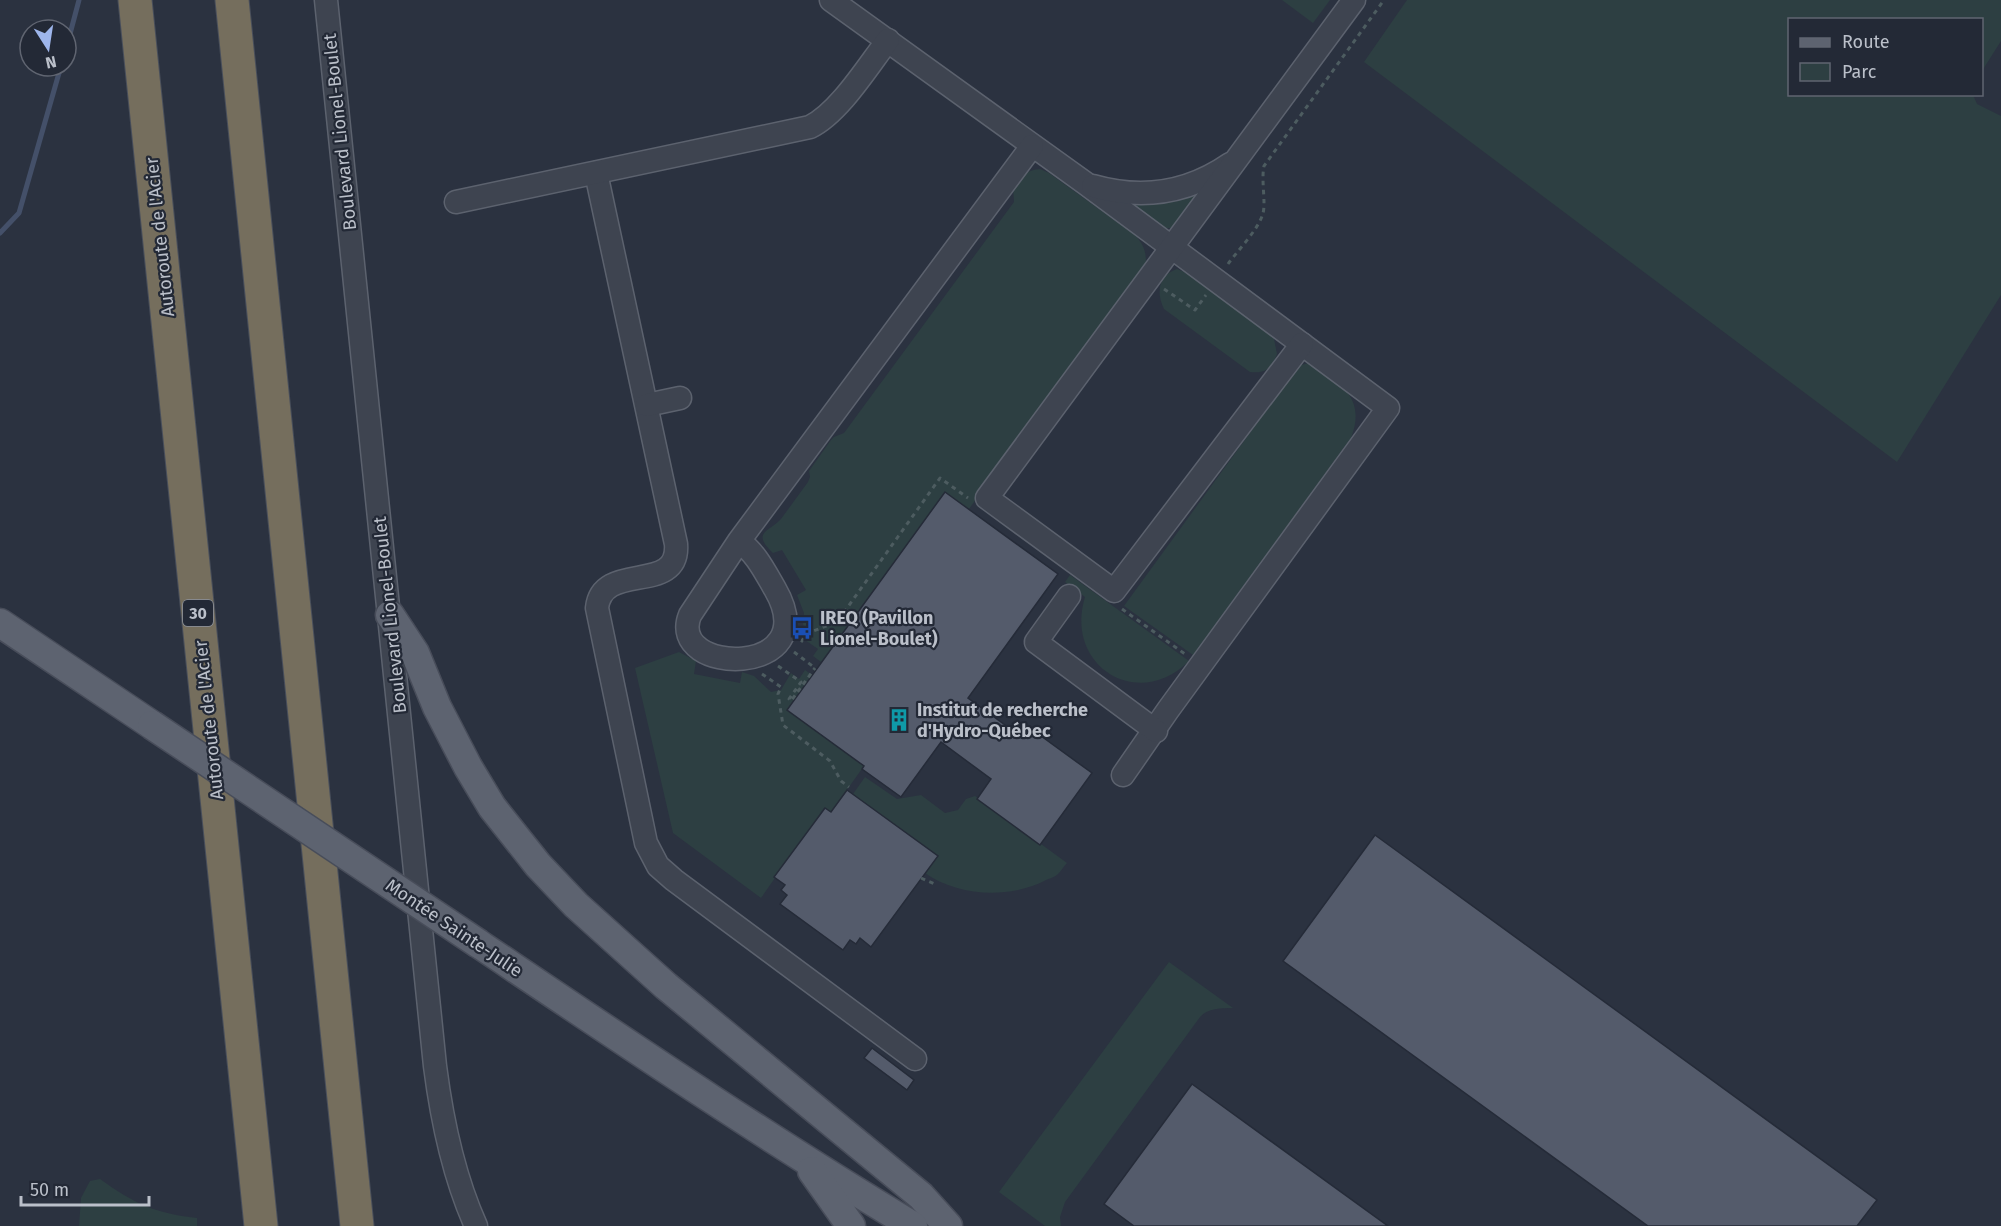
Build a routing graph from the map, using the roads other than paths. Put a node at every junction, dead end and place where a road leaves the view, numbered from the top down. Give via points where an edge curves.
1 (135, 0) edge
2 (232, 0) edge
3 (326, 0) edge
4 (831, 0) edge
5 (1354, 0) edge
6 (888, 40) junction
7 (1032, 146) junction
8 (1238, 158) junction
9 (596, 173) junction
10 (1085, 183) junction
11 (456, 202) dead end
12 (1172, 249) junction
13 (1302, 344) junction
14 (680, 398) dead end
15 (647, 405) junction
16 (739, 541) junction
17 (1069, 596) dead end
18 (390, 615) junction
19 (0, 623) edge
20 (1156, 731) junction
21 (1124, 775) dead end
22 (915, 1059) dead end
23 (804, 1160) junction
24 (261, 1226) edge
25 (357, 1226) edge
26 (476, 1226) edge
27 (851, 1226) edge
28 (913, 1226) edge
29 (948, 1226) edge

1 - 24 highway, Autoroute de l'Acier / 30
2 - 25 highway
3 - 18 street, Boulevard Lionel-Boulet
4 - 6 street
5 - 8 street
6 - 7 street
6 - 9 street via 834,110 819,123
7 - 10 street
7 - 16 street
8 - 10 street via 1208,178 1158,193 1124,193
8 - 12 street
9 - 11 street
9 - 15 street
10 - 12 street
12 - 13 street
12 - 13 street via 987,498 1114,591
13 - 20 street via 1388,408
14 - 15 street
15 - 22 street via 676,554 662,572 609,586 597,608 649,852 674,880
16 - 16 street via 690,615 687,632 697,648 708,654 742,659 770,651 784,630 785,620 780,598 753,553
17 - 20 street via 1036,642
18 - 26 street, Boulevard Lionel-Boulet via 439,1093 456,1172
18 - 29 main road via 415,653 468,767 492,807 538,865 626,951 921,1196
19 - 23 main road, Montée Sainte-Julie, bridge
20 - 21 street
23 - 27 main road
23 - 28 main road, Montée Sainte-Julie

